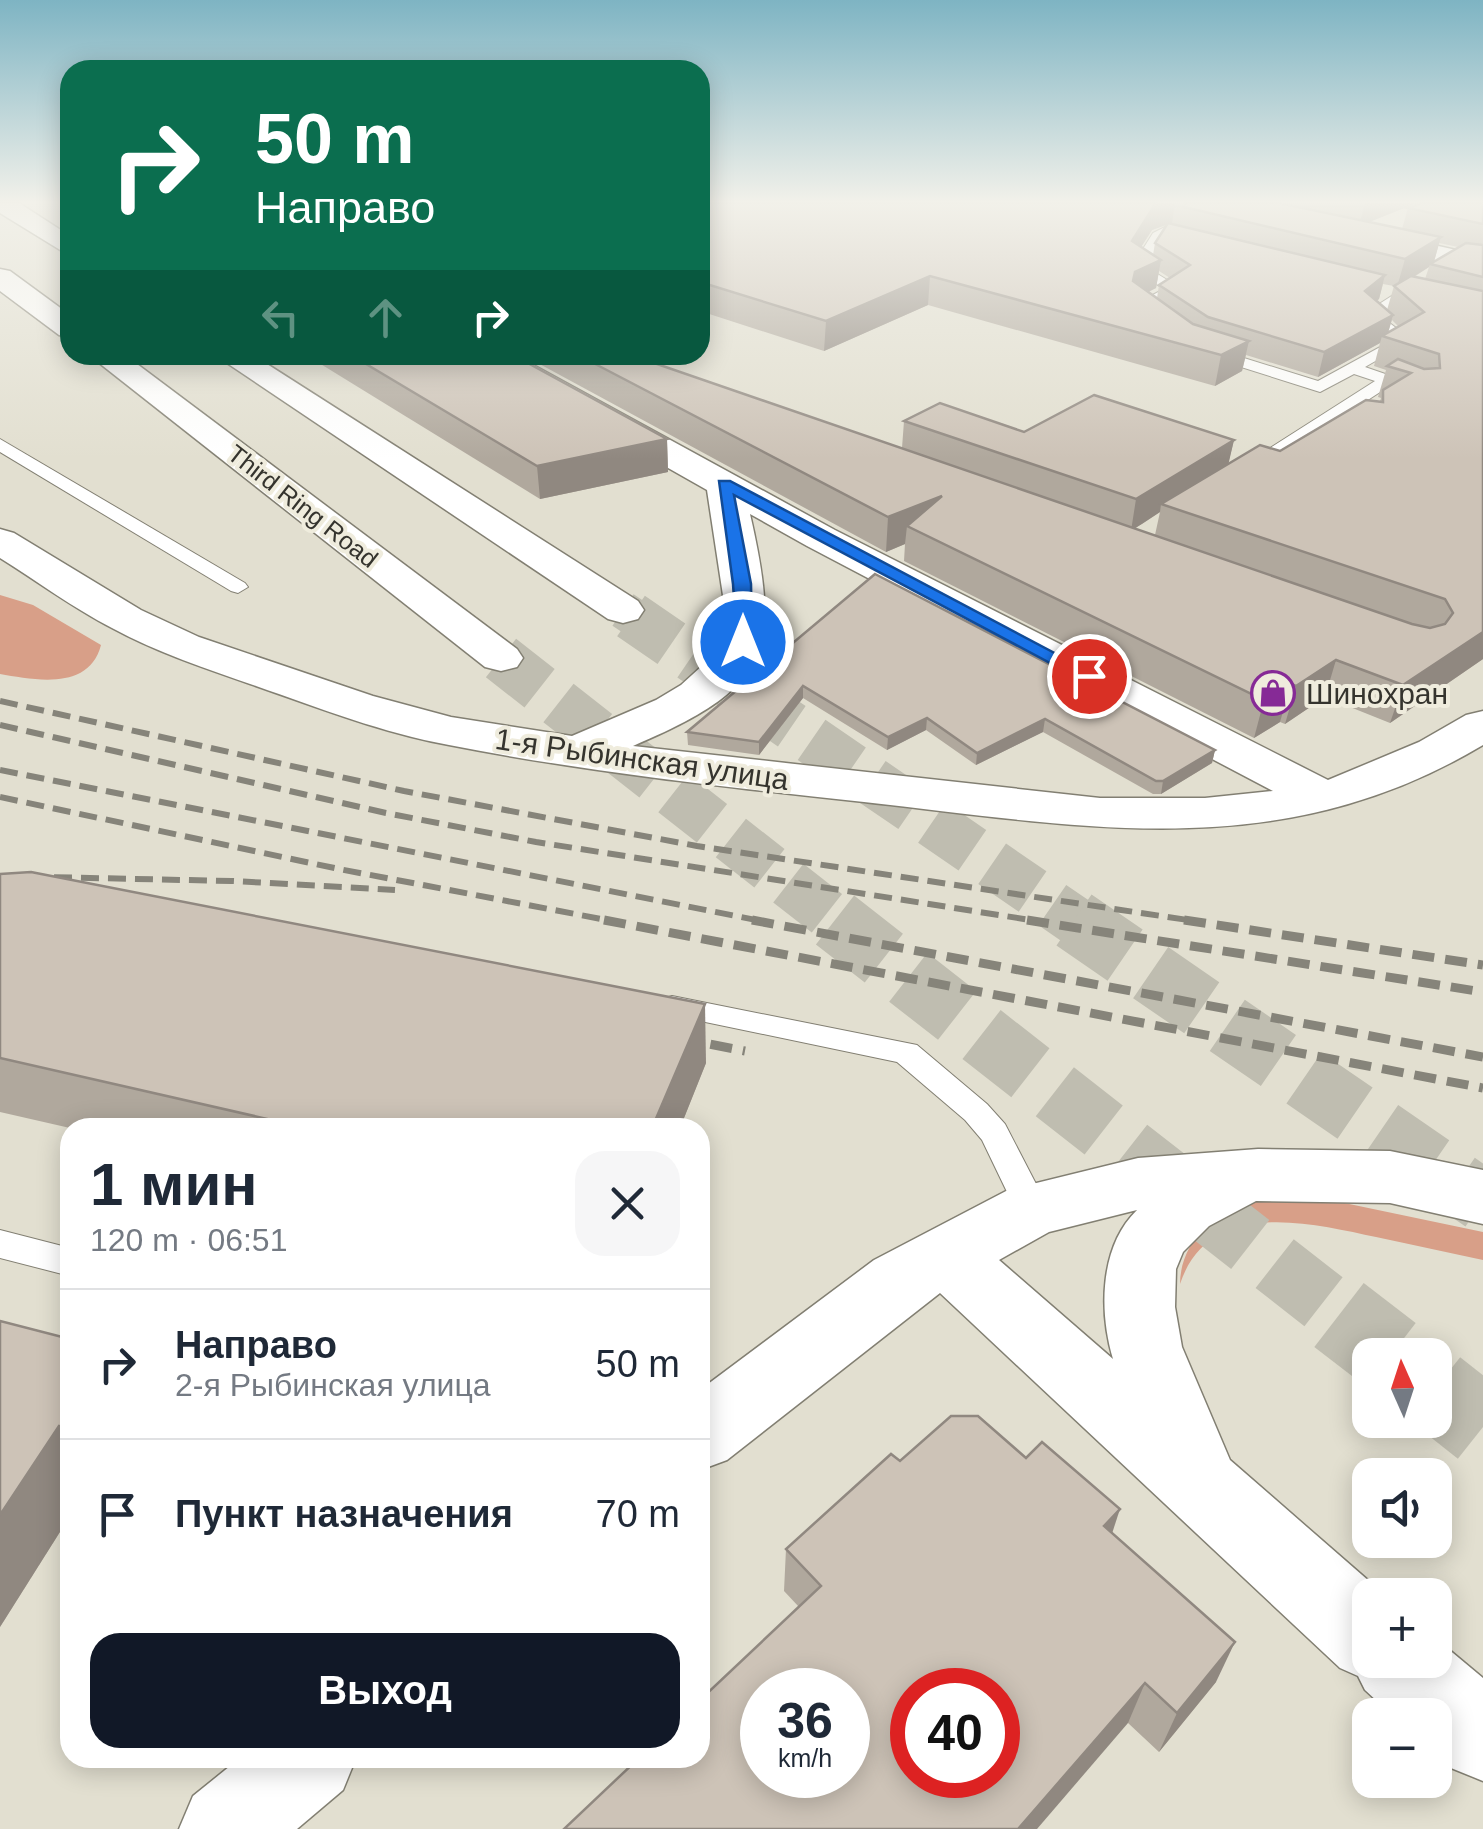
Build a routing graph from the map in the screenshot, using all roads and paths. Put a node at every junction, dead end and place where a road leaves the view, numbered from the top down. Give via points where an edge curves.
1 (15, 288) edge
2 (1174, 288) edge
3 (1426, 288) edge
4 (1382, 292) edge
5 (1409, 299) junction
6 (60, 322) edge
7 (1166, 328) edge
8 (1195, 348) edge
9 (118, 365) edge
10 (253, 365) edge
11 (513, 365) edge
12 (1352, 368) junction
13 (0, 444) edge
14 (1235, 478) edge
15 (725, 484) junction
16 (0, 541) edge
17 (238, 586) dead end
18 (622, 610) tunnel mouth
19 (501, 658) tunnel mouth
20 (1483, 724) edge
21 (573, 752) junction
22 (1324, 798) junction
23 (634, 999) edge
24 (1258, 1174) junction
25 (1483, 1197) edge
26 (1032, 1209) junction
27 (0, 1244) edge
28 (944, 1254) junction
29 (60, 1259) edge
30 (710, 1427) edge
31 (1204, 1491) junction
32 (1352, 1622) edge
33 (1416, 1678) edge
34 (1483, 1736) edge
35 (299, 1768) edge
36 (226, 1829) edge

1 - 6 street
2 - 7 lane via 1137,307
3 - 5 lane
4 - 5 lane
5 - 12 lane via 1368,316 1404,340
8 - 12 lane via 1320,387
9 - 19 street, Third Ring Road
10 - 18 street
11 - 15 street
12 - 14 lane via 1397,383
13 - 17 lane
15 - 21 street via 744,605 738,655 684,702
15 - 22 street
16 - 21 street, 1-я Рыбинская улица via 126,620 242,668 447,731
20 - 22 street, 1-я Рыбинская улица via 1435,756
21 - 22 street, 1-я Рыбинская улица via 1100,812 1220,813
23 - 26 lane via 906,1053 994,1133
24 - 25 street via 1390,1177
24 - 26 street via 1138,1184
24 - 31 street via 1196,1196 1160,1226 1144,1252 1138,1308 1150,1372
26 - 28 street
27 - 29 lane
28 - 30 street
28 - 31 street
31 - 32 street
33 - 34 street
35 - 36 street

